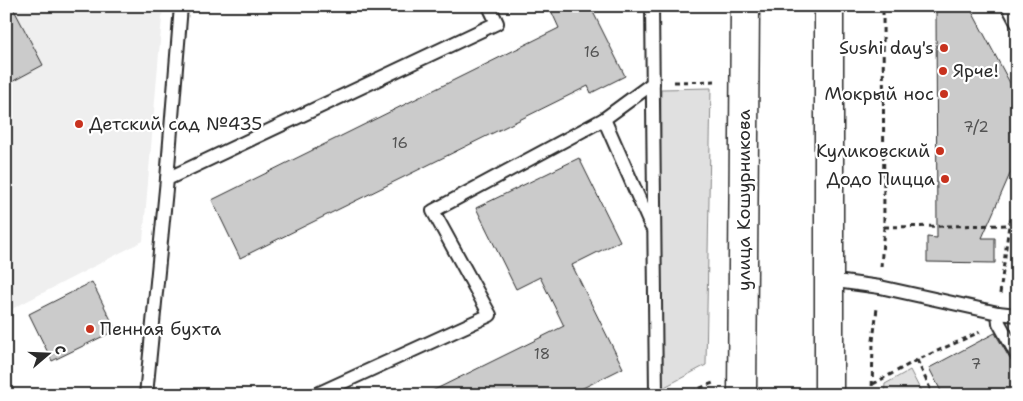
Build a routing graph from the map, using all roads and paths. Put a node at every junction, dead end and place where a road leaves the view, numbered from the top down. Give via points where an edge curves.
1 (181, 6) edge
2 (489, 6) edge
3 (652, 6) edge
4 (745, 6) edge
5 (829, 6) edge
6 (883, 6) edge
7 (1008, 6) edge
8 (1017, 23) edge
9 (721, 81) dead end
10 (653, 83) junction
11 (604, 118) junction
12 (167, 179) junction
13 (1017, 205) edge
14 (1009, 225) junction
15 (884, 227) junction
16 (653, 232) junction
17 (829, 280) junction
18 (880, 288) junction
19 (1017, 315) edge
20 (998, 318) junction
21 (1017, 354) edge
22 (917, 360) junction
23 (713, 383) dead end
24 (872, 384) junction
25 (146, 395) edge
26 (315, 395) edge
27 (656, 395) edge
28 (683, 395) edge
29 (742, 395) edge
30 (829, 395) edge
31 (872, 395) edge
32 (933, 395) edge

1 - 12 lane
2 - 12 lane via 497,23
3 - 10 lane
4 - 29 main road, улица Кошурникова
5 - 17 main road
6 - 15 path
7 - 8 lane
9 - 10 path
10 - 11 lane
10 - 16 lane
11 - 16 lane
11 - 26 lane via 433,211 490,314
12 - 25 lane
13 - 14 path
14 - 15 path
14 - 20 path
15 - 18 path
16 - 27 lane
17 - 18 lane
17 - 30 main road
18 - 20 lane
18 - 24 path via 872,341
19 - 20 lane
20 - 21 lane
20 - 22 path
22 - 24 path
22 - 32 path
23 - 28 path
24 - 31 path

